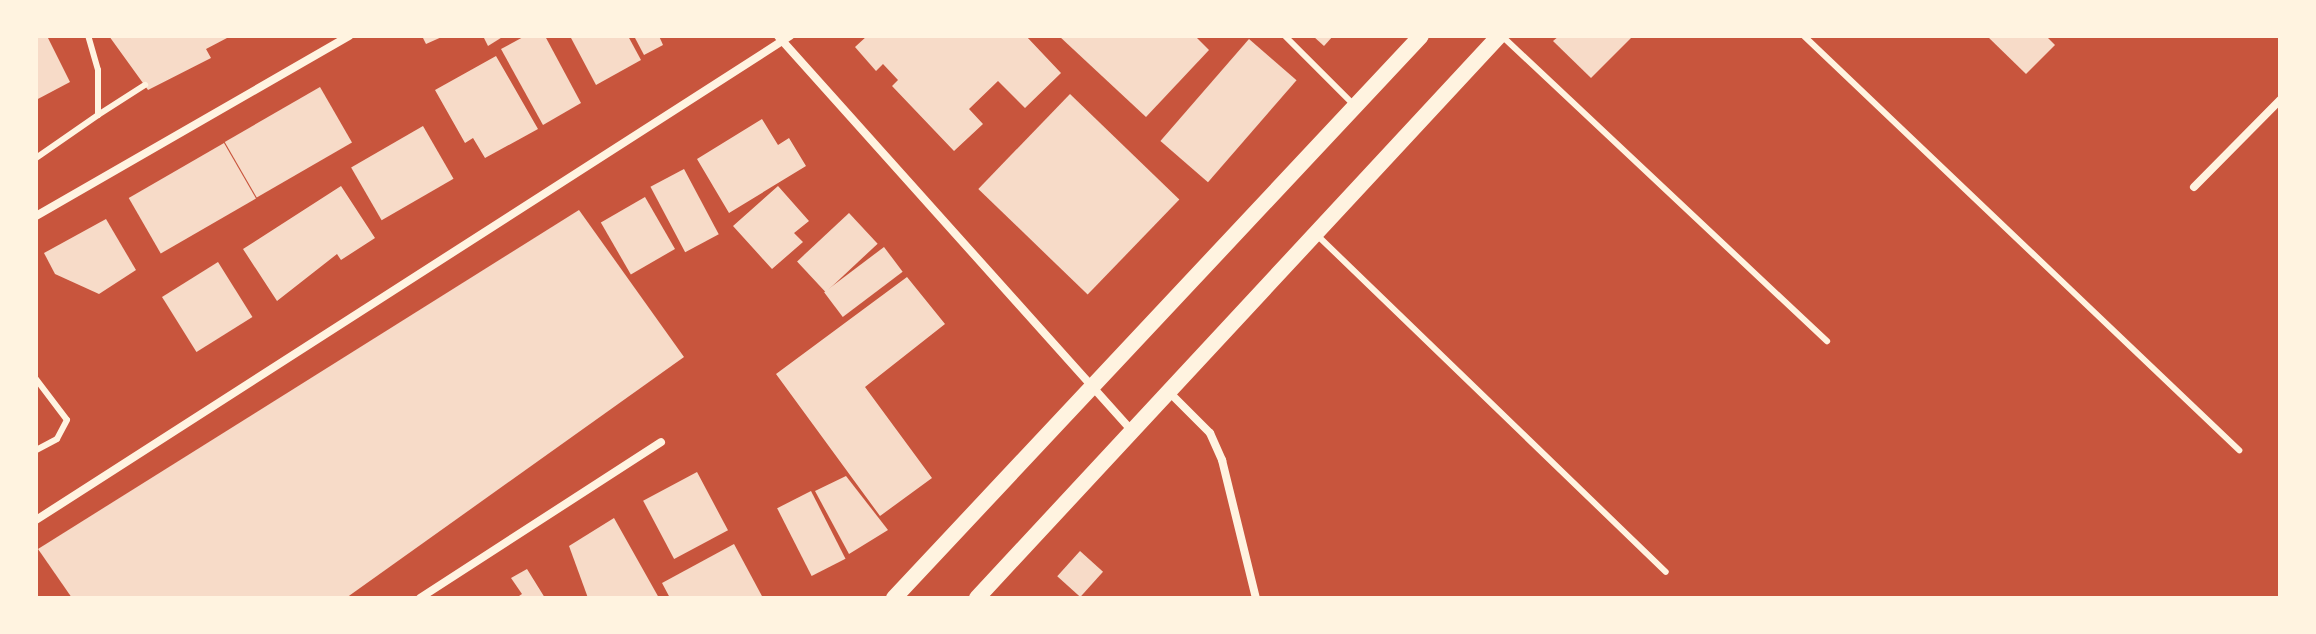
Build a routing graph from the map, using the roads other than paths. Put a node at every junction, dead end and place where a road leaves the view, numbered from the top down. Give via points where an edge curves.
1 (88, 36) edge
2 (349, 36) edge
3 (1285, 36) edge
4 (1421, 36) edge
5 (1501, 36) edge
6 (1804, 36) edge
7 (784, 38) edge
8 (145, 85) dead end
9 (2280, 100) edge
10 (1356, 106) junction
11 (98, 115) junction
12 (36, 158) edge
13 (2194, 187) dead end
14 (36, 216) edge
15 (1319, 237) junction
16 (1827, 341) dead end
17 (36, 379) edge
18 (1095, 387) junction
19 (1169, 392) junction
20 (1132, 431) junction
21 (661, 442) dead end
22 (36, 450) edge
23 (2239, 450) dead end
24 (36, 520) edge
25 (1666, 572) dead end
26 (420, 598) edge
27 (894, 598) edge
28 (977, 598) edge
29 (1256, 598) edge

1 - 11 lane via 98,70
2 - 14 street
3 - 10 lane
4 - 10 main road
5 - 15 main road
5 - 16 lane
6 - 23 lane
7 - 18 street
7 - 24 street
8 - 11 lane
9 - 13 street
10 - 18 main road
11 - 12 lane
15 - 19 main road
15 - 25 lane
17 - 22 lane via 67,420 57,439
18 - 20 street
18 - 27 main road
19 - 20 main road
19 - 29 street via 1210,433 1222,460
20 - 28 main road
21 - 26 street

